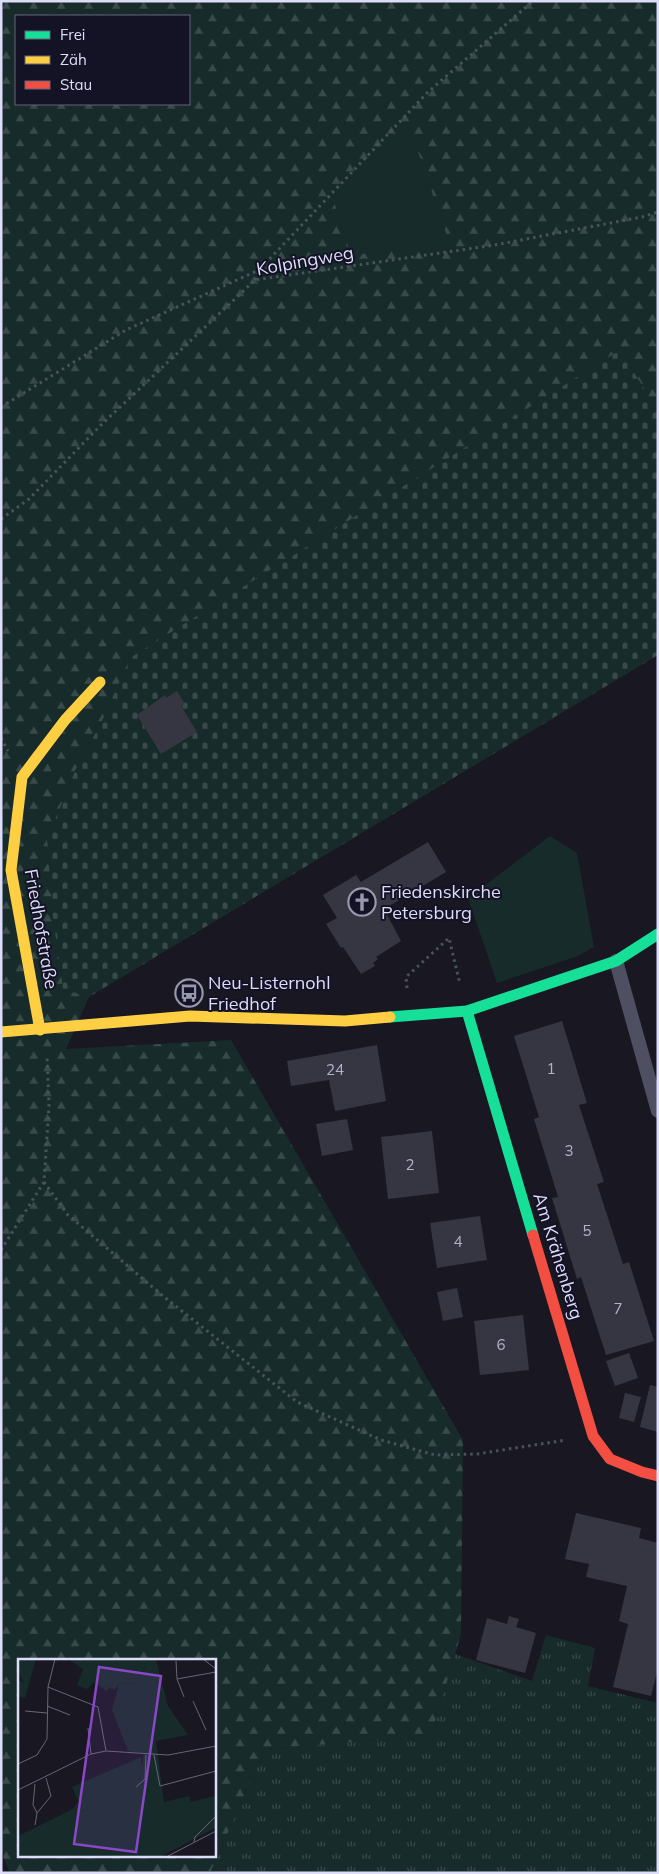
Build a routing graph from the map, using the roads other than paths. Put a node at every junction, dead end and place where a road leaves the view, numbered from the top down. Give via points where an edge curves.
1 (100, 682) dead end
2 (658, 934) edge
3 (616, 961) junction
4 (466, 1011) junction
5 (43, 1030) junction
6 (1, 1032) edge
7 (658, 1111) edge
8 (658, 1476) edge

1 - 5 street, Friedhofstraße via 65,720 22,777 11,870
2 - 3 street
3 - 4 street
3 - 7 lane
4 - 5 street via 345,1020 190,1016
4 - 8 street, Am Krähenberg via 593,1436 610,1459
5 - 6 street

